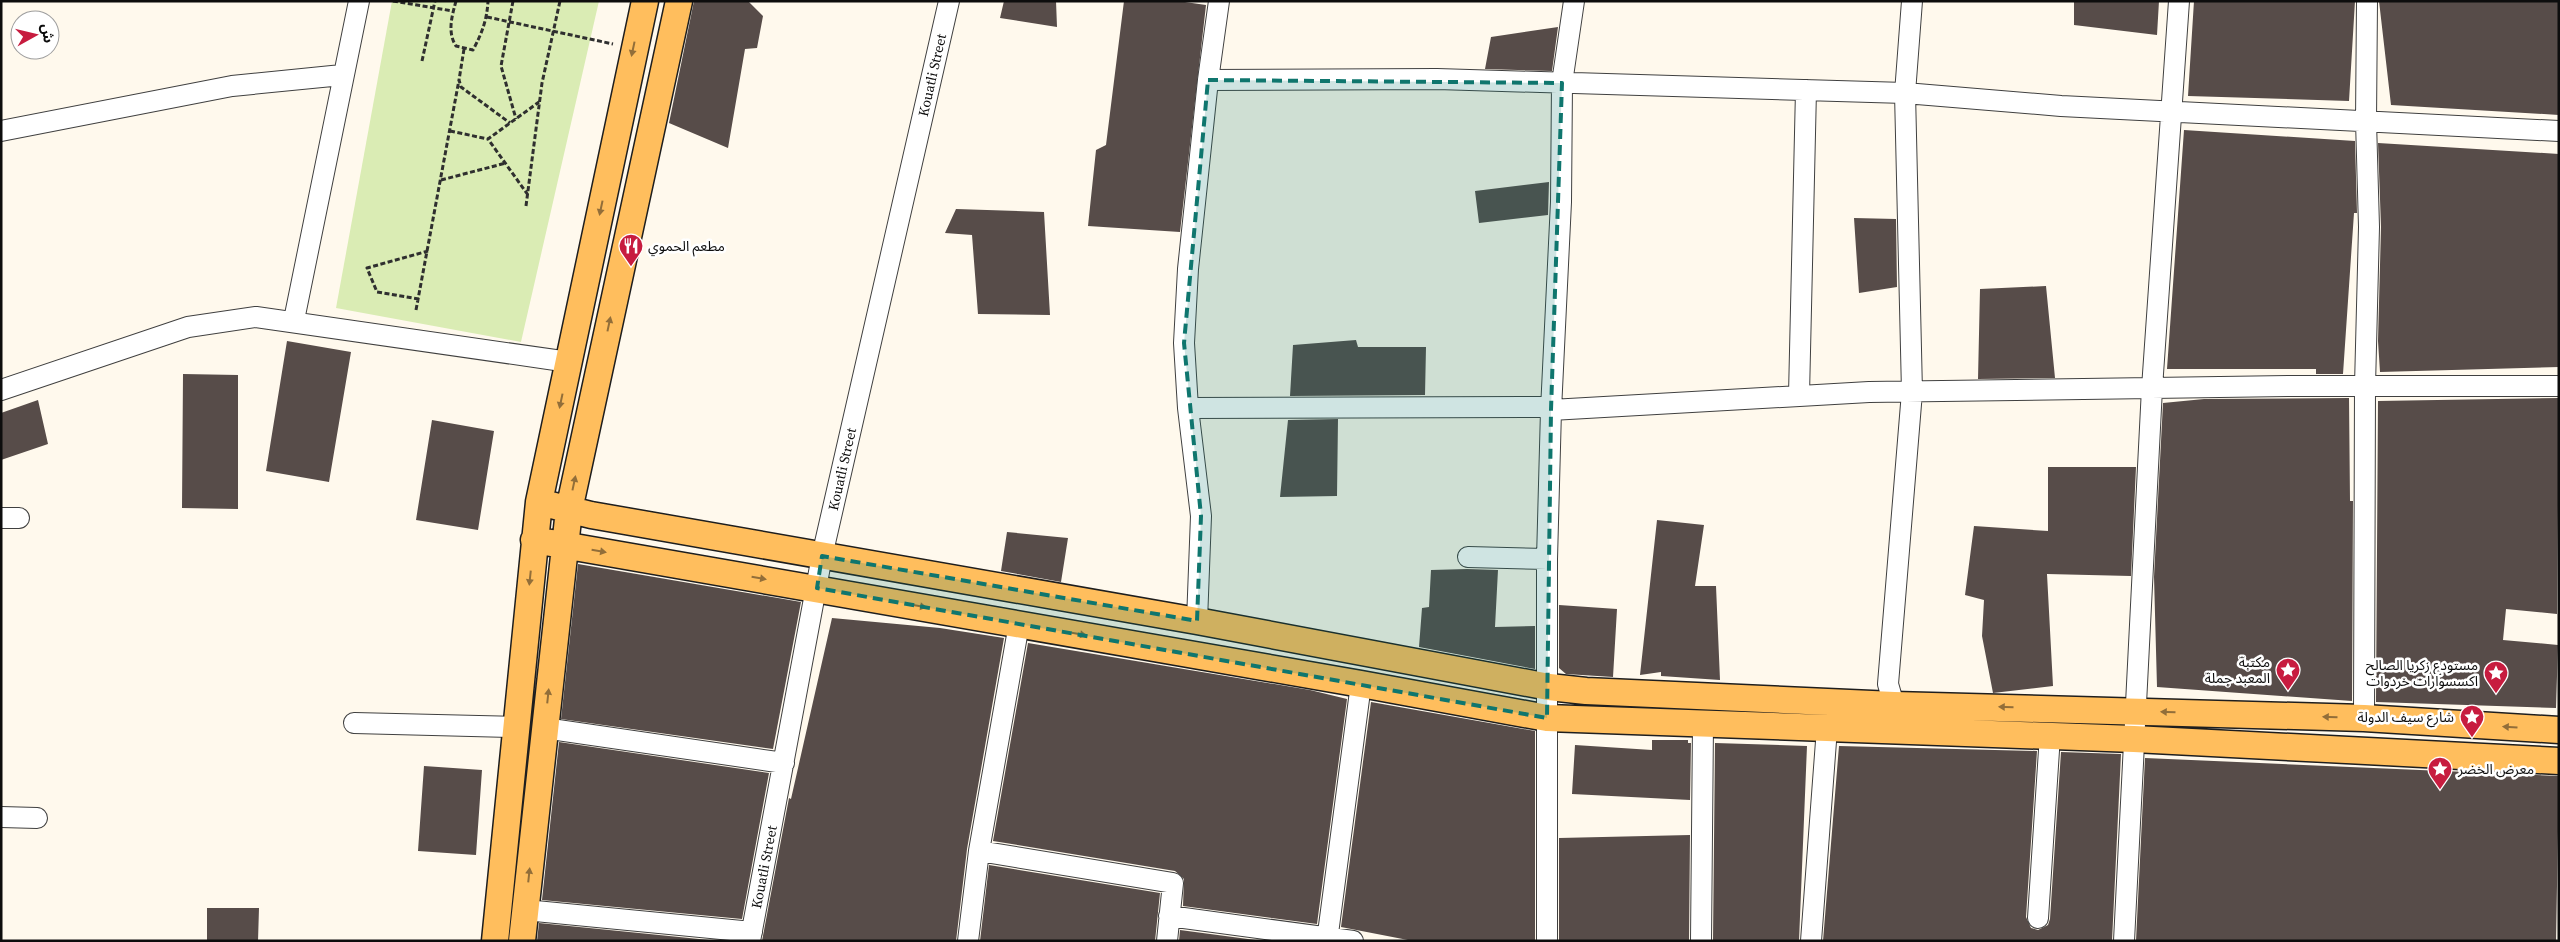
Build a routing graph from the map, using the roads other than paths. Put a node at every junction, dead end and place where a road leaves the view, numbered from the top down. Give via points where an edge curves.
1 (359, 1) edge
2 (644, 1) edge
3 (679, 1) edge
4 (949, 1) edge
5 (1218, 1) edge
6 (1574, 1) edge
7 (1912, 1) edge
8 (2179, 1) edge
9 (2367, 1) edge
10 (342, 75) junction
11 (1208, 80) junction
12 (1562, 83) junction
13 (1806, 90) junction
14 (1905, 93) junction
15 (2173, 111) junction
16 (2366, 121) junction
17 (1, 131) edge
18 (2559, 131) edge
19 (294, 320) junction
20 (569, 362) junction
21 (2364, 386) junction
22 (2559, 386) edge
23 (2152, 388) junction
24 (1, 390) edge
25 (1912, 392) junction
26 (1799, 395) junction
27 (1188, 408) junction
28 (1551, 410) junction
29 (539, 502) junction
30 (568, 510) junction
31 (534, 540) junction
32 (564, 545) junction
33 (822, 556) junction
34 (1468, 557) dead end
35 (1547, 559) junction
36 (817, 588) junction
37 (1197, 621) junction
38 (1019, 624) junction
39 (1361, 684) junction
40 (1549, 687) junction
41 (1894, 704) junction
42 (2135, 711) junction
43 (1547, 718) junction
44 (2364, 718) junction
45 (354, 723) dead end
46 (1703, 724) junction
47 (515, 727) junction
48 (544, 728) junction
49 (1827, 728) junction
50 (2559, 730) edge
51 (2050, 736) junction
52 (2134, 739) junction
53 (2559, 761) edge
54 (784, 763) junction
55 (1, 817) edge
56 (37, 818) dead end
57 (978, 851) junction
58 (525, 910) junction
59 (1169, 916) junction
60 (2038, 918) dead end
61 (751, 936) edge
62 (1327, 939) edge
63 (495, 941) edge
64 (522, 941) edge
65 (968, 941) edge
66 (1167, 941) edge
67 (1353, 941) edge
68 (1547, 941) edge
69 (1701, 941) edge
70 (1812, 941) edge
71 (2124, 941) edge

1 - 10 street
2 -> 20 main road
30 -> 3 main road
4 - 33 street, Kouatli Street
5 - 11 street
6 - 12 street
7 - 14 street
8 - 15 street
9 - 16 street
10 - 17 street via 232,86
10 - 19 street
11 - 12 street via 1437,79
11 - 27 street via 1188,269 1184,343
12 - 13 street
12 - 28 street via 1561,202
13 - 14 street
13 - 26 street
14 - 15 street via 2061,106
14 - 25 street
15 - 16 street
15 - 23 street
16 - 18 street
16 - 21 street via 2369,226
19 - 20 street
19 - 24 street via 256,316 188,327
20 -> 29 main road
21 - 22 street
21 - 23 street
21 - 44 street
23 - 25 street
23 - 42 street
25 - 26 street
25 - 41 street via 1888,684
26 - 28 street
27 - 28 street via 1540,407
27 - 37 street via 1201,516
28 - 35 street
29 - 30 main road
29 - 31 main road
30 - 32 main road
30 - 33 main road
31 - 32 main road
31 -> 47 main road
32 -> 36 main road
48 -> 32 main road
33 - 36 street, Kouatli Street
33 - 37 main road
34 - 35 street
35 - 40 street
36 -> 38 main road
36 - 54 street, Kouatli Street
37 - 40 main road
38 -> 39 main road
38 - 57 street
39 - 43 main road
39 - 62 street
40 - 41 main road via 1586,692
40 - 43 street
42 -> 41 main road
44 -> 42 main road
42 - 52 street
43 - 46 main road
43 - 68 street
50 -> 44 main road
45 - 47 street
46 - 49 main road
46 - 69 street
47 - 63 main road
48 - 54 street
58 -> 48 main road
49 - 51 main road
49 - 70 street
51 - 52 main road
51 - 60 street
52 - 53 main road
52 - 71 street
54 - 61 street, Kouatli Street
55 - 56 street
57 - 59 street via 1173,883
57 - 65 street
58 - 61 street
58 - 64 main road
59 - 62 street
59 - 66 street
62 - 67 street

